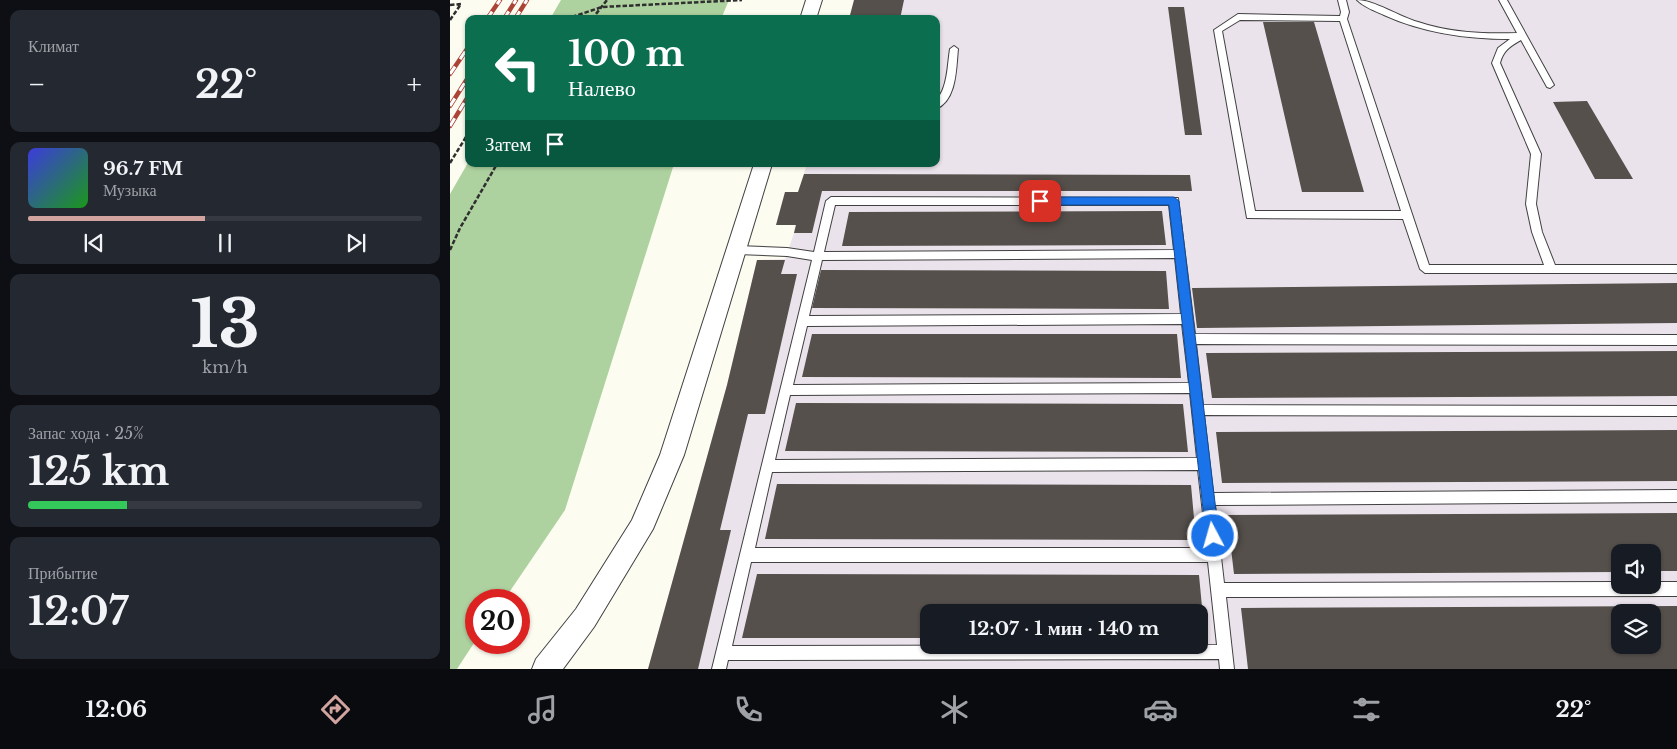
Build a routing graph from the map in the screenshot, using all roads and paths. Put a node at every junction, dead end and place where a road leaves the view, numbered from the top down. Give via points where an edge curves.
1 (607, 0) edge
2 (742, 0) edge
3 (814, 0) edge
4 (1342, 0) edge
5 (1360, 0) edge
6 (1503, 0) edge
7 (734, 1) edge
8 (450, 5) edge
9 (602, 7) junction
10 (578, 15) edge
11 (595, 15) edge
12 (809, 15) edge
13 (1344, 18) junction
14 (450, 20) edge
15 (1521, 36) junction
16 (954, 49) dead end
17 (1550, 85) dead end
18 (940, 103) edge
19 (465, 139) edge
20 (450, 164) edge
21 (495, 167) edge
22 (762, 167) edge
23 (1407, 215) junction
24 (450, 250) edge
25 (736, 250) junction
26 (1180, 254) junction
27 (816, 256) junction
28 (1552, 269) junction
29 (1677, 269) edge
30 (1188, 319) junction
31 (801, 321) junction
32 (1190, 339) junction
33 (1677, 340) edge
34 (1196, 388) junction
35 (785, 390) junction
36 (1199, 410) junction
37 (1677, 411) edge
38 (1205, 464) junction
39 (767, 466) junction
40 (1677, 496) edge
41 (1209, 499) junction
42 (746, 555) junction
43 (1215, 555) junction
44 (1677, 588) edge
45 (1219, 590) junction
46 (1226, 652) junction
47 (722, 653) junction
48 (546, 669) edge
49 (719, 669) edge
50 (1227, 669) edge

1 - 9 path
2 - 7 path
3 - 12 street
4 - 13 lane
5 - 15 lane via 1395,18 1430,30 1459,35
6 - 15 lane
7 - 9 path
8 - 14 path via 461,4
9 - 10 path
9 - 11 path
13 - 23 lane
13 - 23 lane via 1238,17 1218,30 1251,215
15 - 17 lane
15 - 28 lane via 1497,53 1496,63 1536,154 1531,204 1537,232
16 - 18 lane via 949,90
19 - 20 path
21 - 24 path
22 - 25 street
23 - 28 lane via 1425,269
25 - 27 lane
25 - 48 street via 672,455 641,529 585,618
26 - 27 lane
26 - 27 lane via 1174,201 831,201
26 - 30 lane
27 - 31 lane
28 - 29 lane
30 - 31 lane
30 - 32 lane
31 - 35 lane
32 - 33 lane
32 - 34 lane
34 - 35 lane
34 - 36 lane
35 - 39 lane
36 - 37 lane
36 - 38 lane
38 - 39 lane
38 - 41 lane
39 - 42 lane
40 - 41 lane
41 - 43 lane
42 - 43 lane
42 - 47 lane
43 - 45 lane
44 - 45 lane
45 - 46 lane
46 - 47 lane
46 - 50 lane
47 - 49 lane

